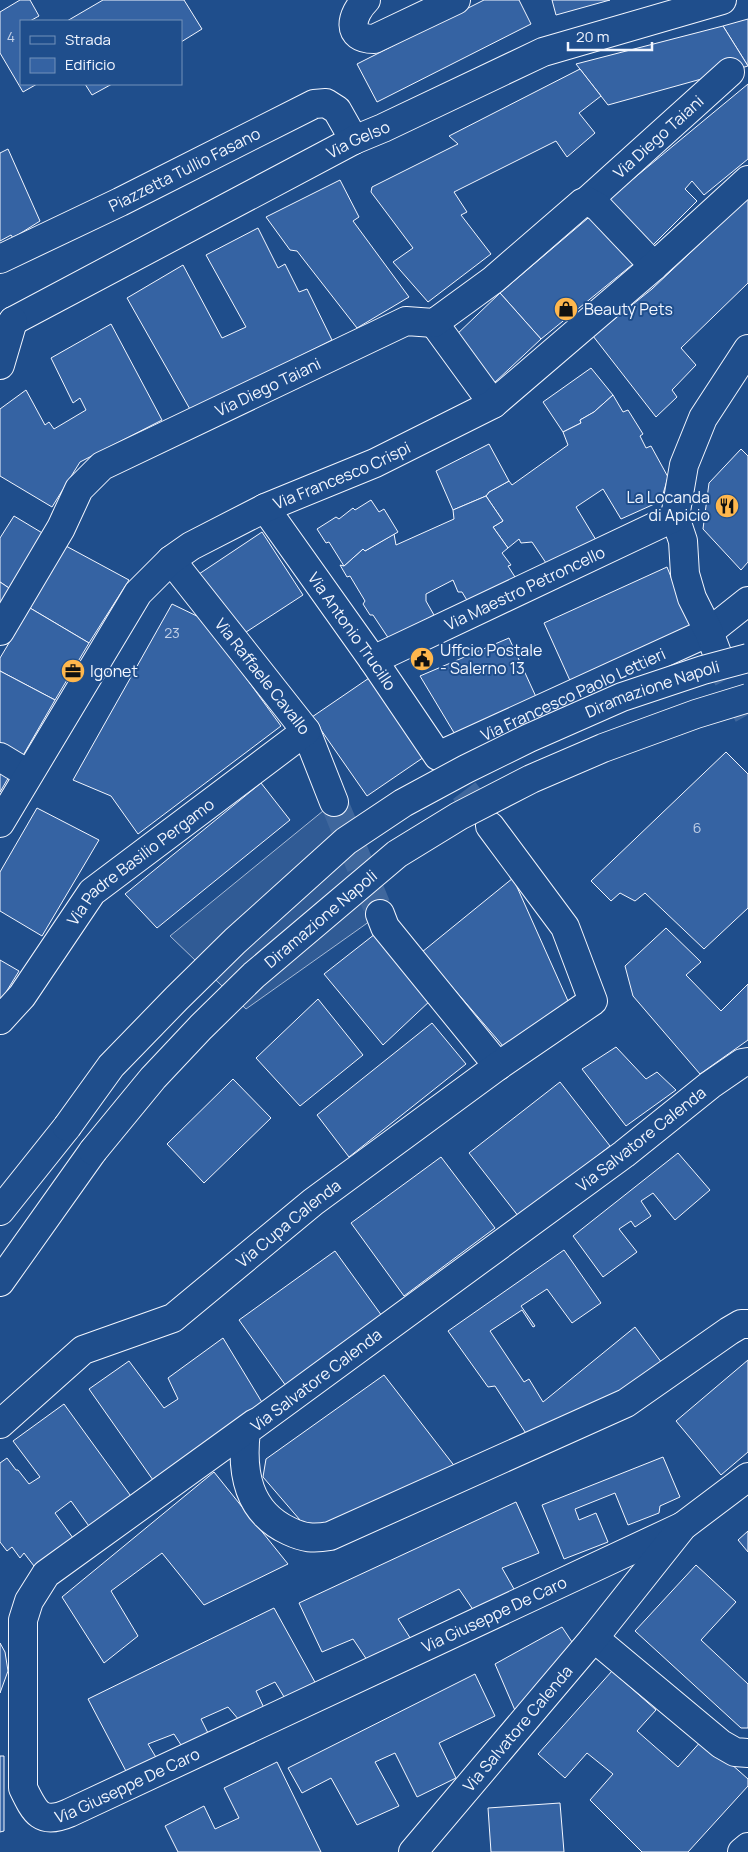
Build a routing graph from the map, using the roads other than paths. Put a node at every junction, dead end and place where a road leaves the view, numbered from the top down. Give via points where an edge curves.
1 (366, 0) edge
2 (456, 0) edge
3 (722, 0) edge
4 (659, 8) edge
5 (730, 72) dead end
6 (354, 140) junction
7 (748, 180) edge
8 (587, 201) junction
9 (0, 259) edge
10 (654, 266) junction
11 (6, 320) edge
12 (434, 323) junction
13 (748, 349) edge
14 (0, 365) edge
15 (493, 404) junction
16 (265, 508) junction
17 (675, 517) junction
18 (171, 560) junction
19 (748, 601) edge
20 (0, 631) edge
21 (713, 643) junction
22 (748, 658) edge
23 (373, 660) junction
24 (748, 698) edge
25 (306, 731) junction
26 (438, 756) joint
27 (0, 757) edge
28 (28, 774) junction
29 (334, 802) tunnel mouth
30 (0, 823) edge
31 (490, 826) tunnel mouth
32 (380, 914) tunnel mouth
33 (0, 1020) edge
34 (748, 1062) edge
35 (498, 1066) junction
36 (0, 1211) edge
37 (0, 1282) edge
38 (748, 1324) edge
39 (263, 1418) junction
40 (0, 1424) edge
41 (748, 1477) edge
42 (683, 1526) junction
43 (594, 1638) junction
44 (748, 1753) edge
45 (748, 1847) edge
46 (413, 1852) edge
47 (742, 1852) edge

1 - 2 main road via 359,8 354,27 356,34 363,39 374,39
3 - 4 main road, Via Gelso
4 - 6 main road, Via Gelso via 543,52
5 - 8 main road, Via Diego Taiani
6 - 9 main road, Piazzetta Tullio Fasano via 337,110 326,104 314,104
6 - 11 main road, Via Gelso
7 - 10 main road, Via Francesco Crispi
8 - 10 main road via 598,207
8 - 12 main road, Via Diego Taiani via 493,280
10 - 15 main road, Via Francesco Crispi
11 - 14 main road
12 - 15 main road
12 - 20 main road, Via Diego Taiani via 406,320 102,466 79,488 61,528
13 - 17 main road via 703,418 684,464
15 - 16 main road, Via Francesco Crispi via 375,463
16 - 18 main road, Via Francesco Crispi via 191,546
16 - 23 main road, Via Antonio Trucillo
17 - 21 main road via 683,541 685,574 692,598
17 - 23 main road, Via Maestro Petroncello
18 - 25 main road, Via Raffaele Cavallo
18 - 28 main road, Via Francesco Crispi via 138,592
19 - 21 main road, Via Francesco Paolo Lettieri
21 - 26 main road, Via Francesco Paolo Lettieri
22 - 36 main road, Diramazione Napoli, bridge via 622,697 529,738 403,803 346,841 235,941 111,1066
23 - 26 main road, Via Antonio Trucillo
24 - 37 main road, Diramazione Napoli, bridge via 603,748 531,779 459,816 397,854 254,975 153,1078 93,1151
25 - 29 main road, Via Raffaele Cavallo
25 - 33 main road, Via Padre Basilio Pergamo via 92,892 22,996
27 - 28 main road
28 - 30 main road, Via Francesco Crispi
31 - 35 main road, Via Cupa Calenda via 565,927 593,1001
32 - 35 main road via 385,927
34 - 39 main road, Via Salvatore Calenda via 710,1085 624,1154
35 - 40 main road, Via Cupa Calenda via 314,1202 173,1318 83,1350
38 - 39 main road, Via Salvatore Calenda via 729,1331 626,1403 330,1536 314,1539 296,1534 265,1515 255,1500 246,1474 244,1446 246,1431
39 - 42 main road, Via Giuseppe De Caro via 46,1574 29,1601 23,1620 23,1788 33,1810 46,1818 57,1818
41 - 42 main road, Via Salvatore Calenda
42 - 43 main road, Via Salvatore Calenda
43 - 44 main road via 721,1744 735,1752
43 - 46 main road, Via Salvatore Calenda
45 - 47 main road

